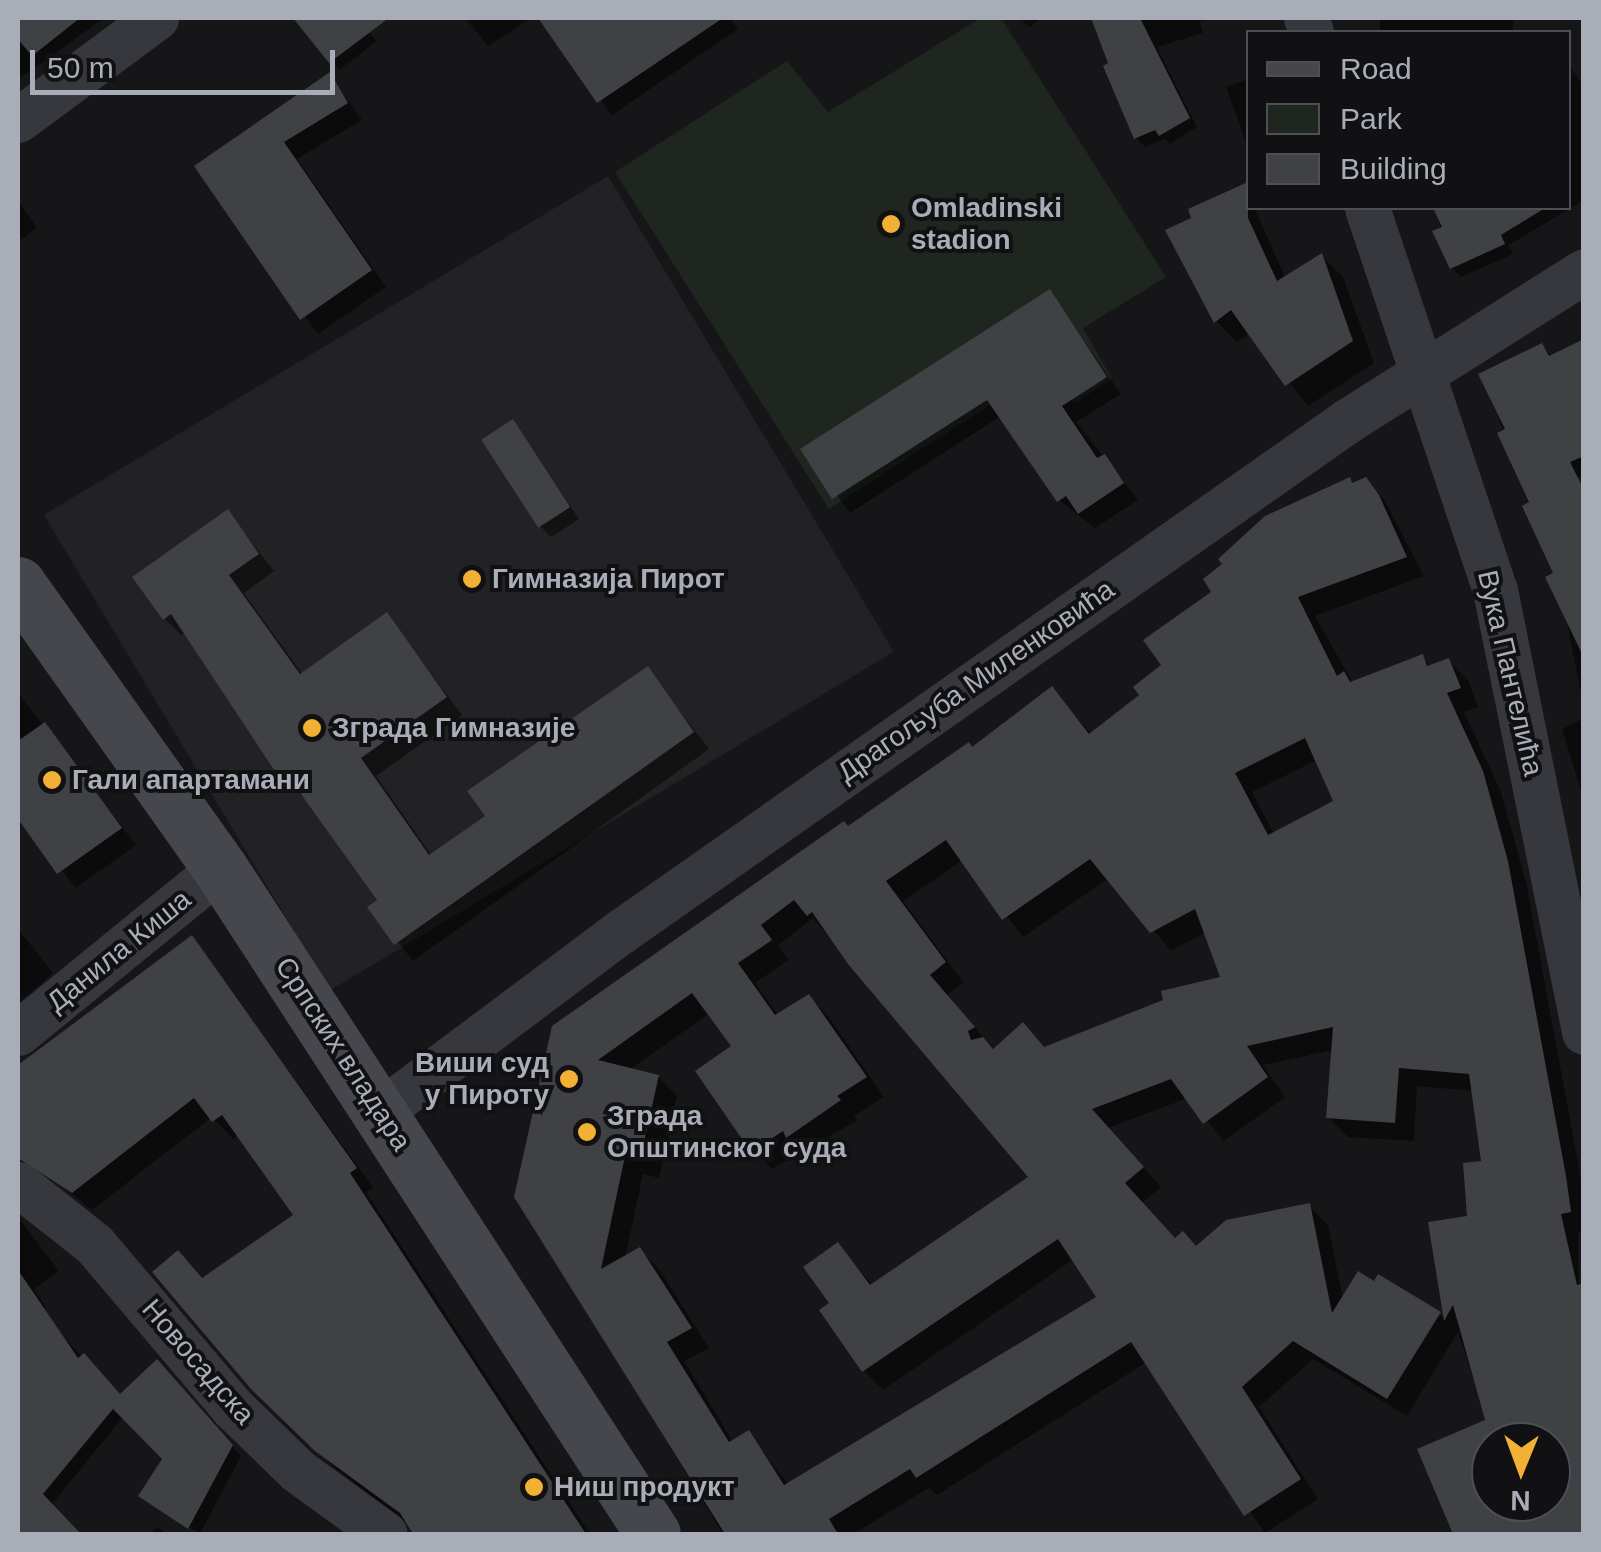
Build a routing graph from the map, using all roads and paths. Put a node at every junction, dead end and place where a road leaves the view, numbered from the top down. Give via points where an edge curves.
1 (156, 18) edge
2 (18, 120) edge
3 (1368, 210) edge
4 (1584, 271) edge
5 (1420, 377) junction
6 (18, 584) edge
7 (220, 868) junction
8 (1584, 1032) edge
9 (18, 1033) edge
10 (382, 1110) junction
11 (18, 1184) edge
12 (384, 1534) edge
13 (654, 1534) edge

1 - 2 street
3 - 5 street, Вука Пантелића
4 - 5 street, Драгољуба Миленковића
5 - 8 street, Вука Пантелића via 1495,590
5 - 10 street, Драгољуба Миленковића via 1347,420 652,909
6 - 7 main road, Српских владара
7 - 9 street, Данила Киша
7 - 10 main road, Српских владара
10 - 13 main road, Српских владара
11 - 12 street, Новосадска via 94,1244 232,1407 298,1471

